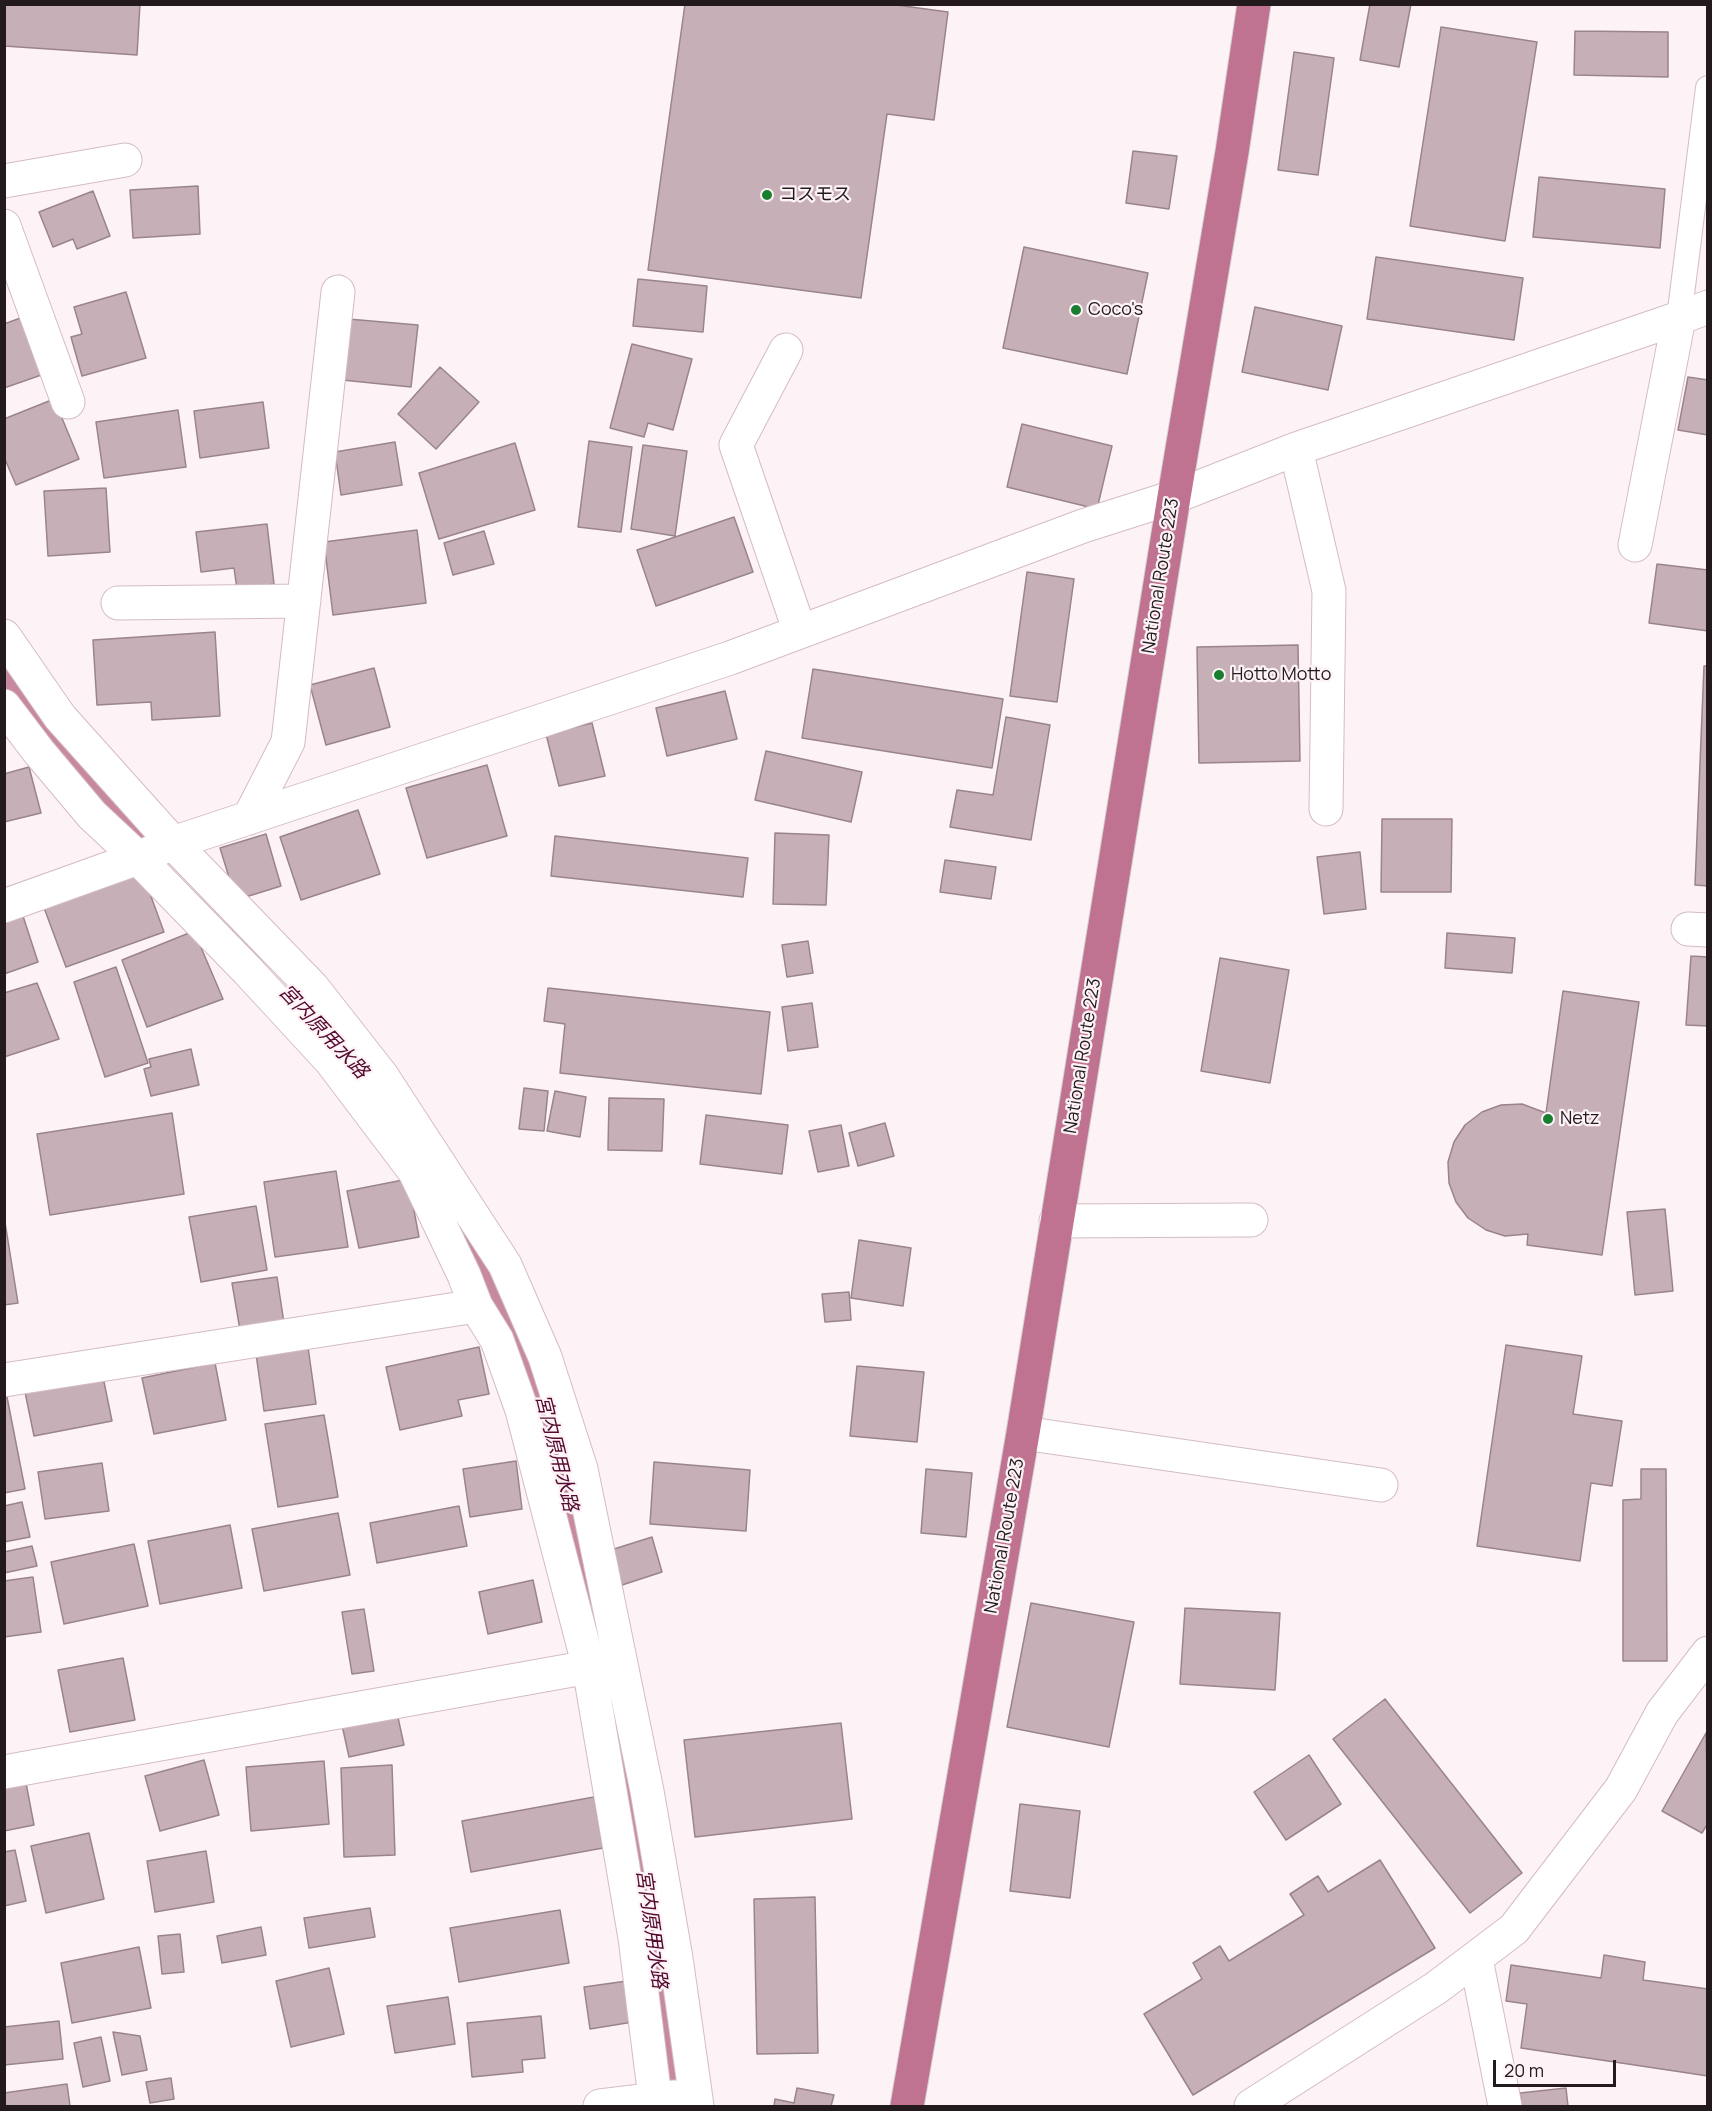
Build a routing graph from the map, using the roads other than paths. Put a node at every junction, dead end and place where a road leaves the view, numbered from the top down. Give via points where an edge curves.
1 (1254, 4) edge
2 (1707, 88) edge
3 (125, 159) dead end
4 (4, 182) edge
5 (4, 226) edge
6 (338, 292) dead end
7 (1693, 312) edge
8 (786, 350) dead end
9 (68, 402) dead end
10 (1296, 449) junction
11 (1174, 497) junction
12 (1635, 545) dead end
13 (304, 601) junction
14 (118, 603) dead end
15 (800, 632) junction
16 (4, 636) edge
17 (4, 705) edge
18 (1326, 809) dead end
19 (249, 818) junction
20 (173, 843) junction
21 (138, 858) junction
22 (4, 906) edge
23 (1251, 1220) dead end
24 (1056, 1221) junction
25 (476, 1306) junction
26 (4, 1380) edge
27 (1023, 1433) junction
28 (1381, 1485) dead end
29 (1707, 1653) edge
30 (589, 1667) junction
31 (4, 1772) edge
32 (1476, 1959) junction
33 (697, 2101) edge
34 (655, 2103) edge
35 (600, 2106) edge
36 (907, 2106) edge
37 (1251, 2106) edge
38 (1505, 2106) edge

1 - 11 highway, National Route 223
2 - 7 lane
3 - 4 street
5 - 9 street
6 - 13 street
7 - 10 street
7 - 12 street
8 - 15 street via 736,445
10 - 11 street
10 - 18 street via 1329,591
11 - 15 street via 1083,526
11 - 24 highway, National Route 223
13 - 14 street
13 - 19 street via 288,742
15 - 19 street
16 - 20 street via 60,717
17 - 21 street via 92,815
19 - 20 street
20 - 21 street
20 - 33 street via 313,988 382,1076 505,1265 545,1357 581,1469 634,1723
21 - 22 street
21 - 25 street via 331,1061 415,1172
23 - 24 street
24 - 27 highway, National Route 223
25 - 26 street
25 - 30 street via 497,1340 522,1410
27 - 28 street
27 - 36 highway, National Route 223
29 - 32 street via 1662,1713 1622,1789 1514,1929
30 - 31 street
30 - 34 street via 635,1938
32 - 37 street
32 - 38 street
33 - 34 street
34 - 35 street

